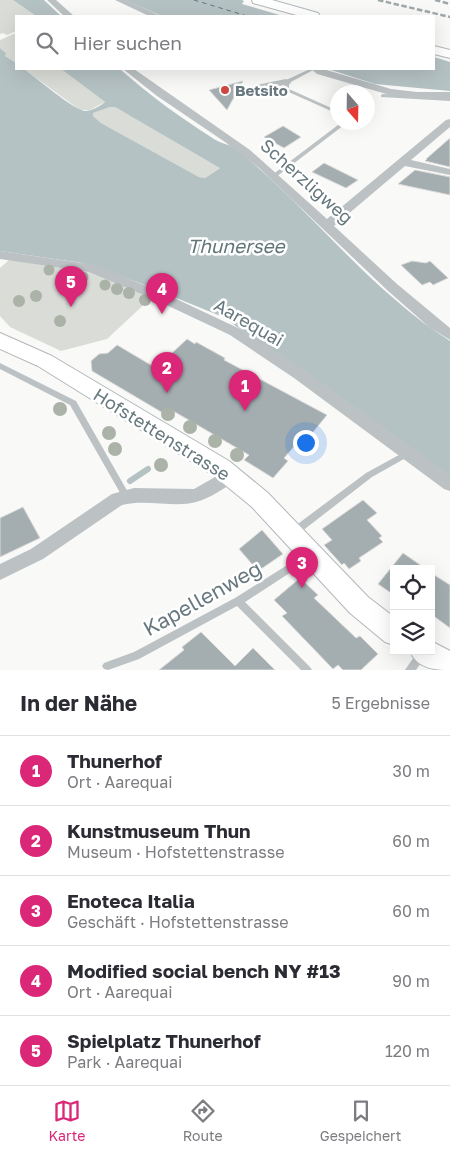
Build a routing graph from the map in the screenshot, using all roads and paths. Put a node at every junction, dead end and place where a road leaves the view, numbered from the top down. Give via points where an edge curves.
1 (51, 0) edge
2 (119, 0) edge
3 (258, 0) edge
4 (68, 15) edge
5 (154, 15) edge
6 (310, 15) edge
7 (435, 50) edge
8 (450, 54) edge
9 (129, 70) edge
10 (313, 70) edge
11 (317, 70) edge
12 (286, 82) junction
13 (260, 87) dead end
14 (450, 95) edge
15 (383, 96) dead end
16 (450, 99) edge
17 (330, 109) edge
18 (450, 122) edge
19 (335, 130) edge
20 (404, 162) junction
21 (450, 172) edge
22 (274, 176) junction
23 (327, 225) junction
24 (0, 254) edge
25 (450, 335) edge
26 (0, 340) edge
27 (0, 366) edge
28 (408, 453) junction
29 (231, 475) junction
30 (450, 484) edge
31 (126, 496) junction
32 (292, 534) junction
33 (311, 554) junction
34 (0, 572) edge
35 (238, 601) junction
36 (390, 630) edge
37 (434, 660) edge
38 (107, 666) dead end
39 (307, 670) edge
40 (410, 670) edge

1 - 4 street
2 - 5 street
3 - 6 main road
7 - 8 main road
9 - 22 street, Scherzligweg via 245,150
10 - 12 lane
11 - 14 street via 390,92
12 - 13 street
12 - 17 lane via 287,90
15 - 16 lane
18 - 20 street
19 - 22 lane
20 - 21 street
20 - 23 street
22 - 23 street, Scherzligweg
23 - 25 street, Scherzligweg
24 - 28 street, Aarequai via 90,268 235,332
26 - 29 main road, Hofstettenstrasse via 45,361
27 - 31 lane via 73,403
28 - 30 street, Aarequai
28 - 32 lane via 368,475
29 - 31 street via 194,496
29 - 32 main road, Hofstettenstrasse
31 - 34 street via 37,554
32 - 33 main road, Hofstettenstrasse
33 - 35 lane, Kapellenweg
33 - 36 main road, Hofstettenstrasse via 359,606
35 - 38 lane, Kapellenweg via 136,656
35 - 39 lane
37 - 40 lane

